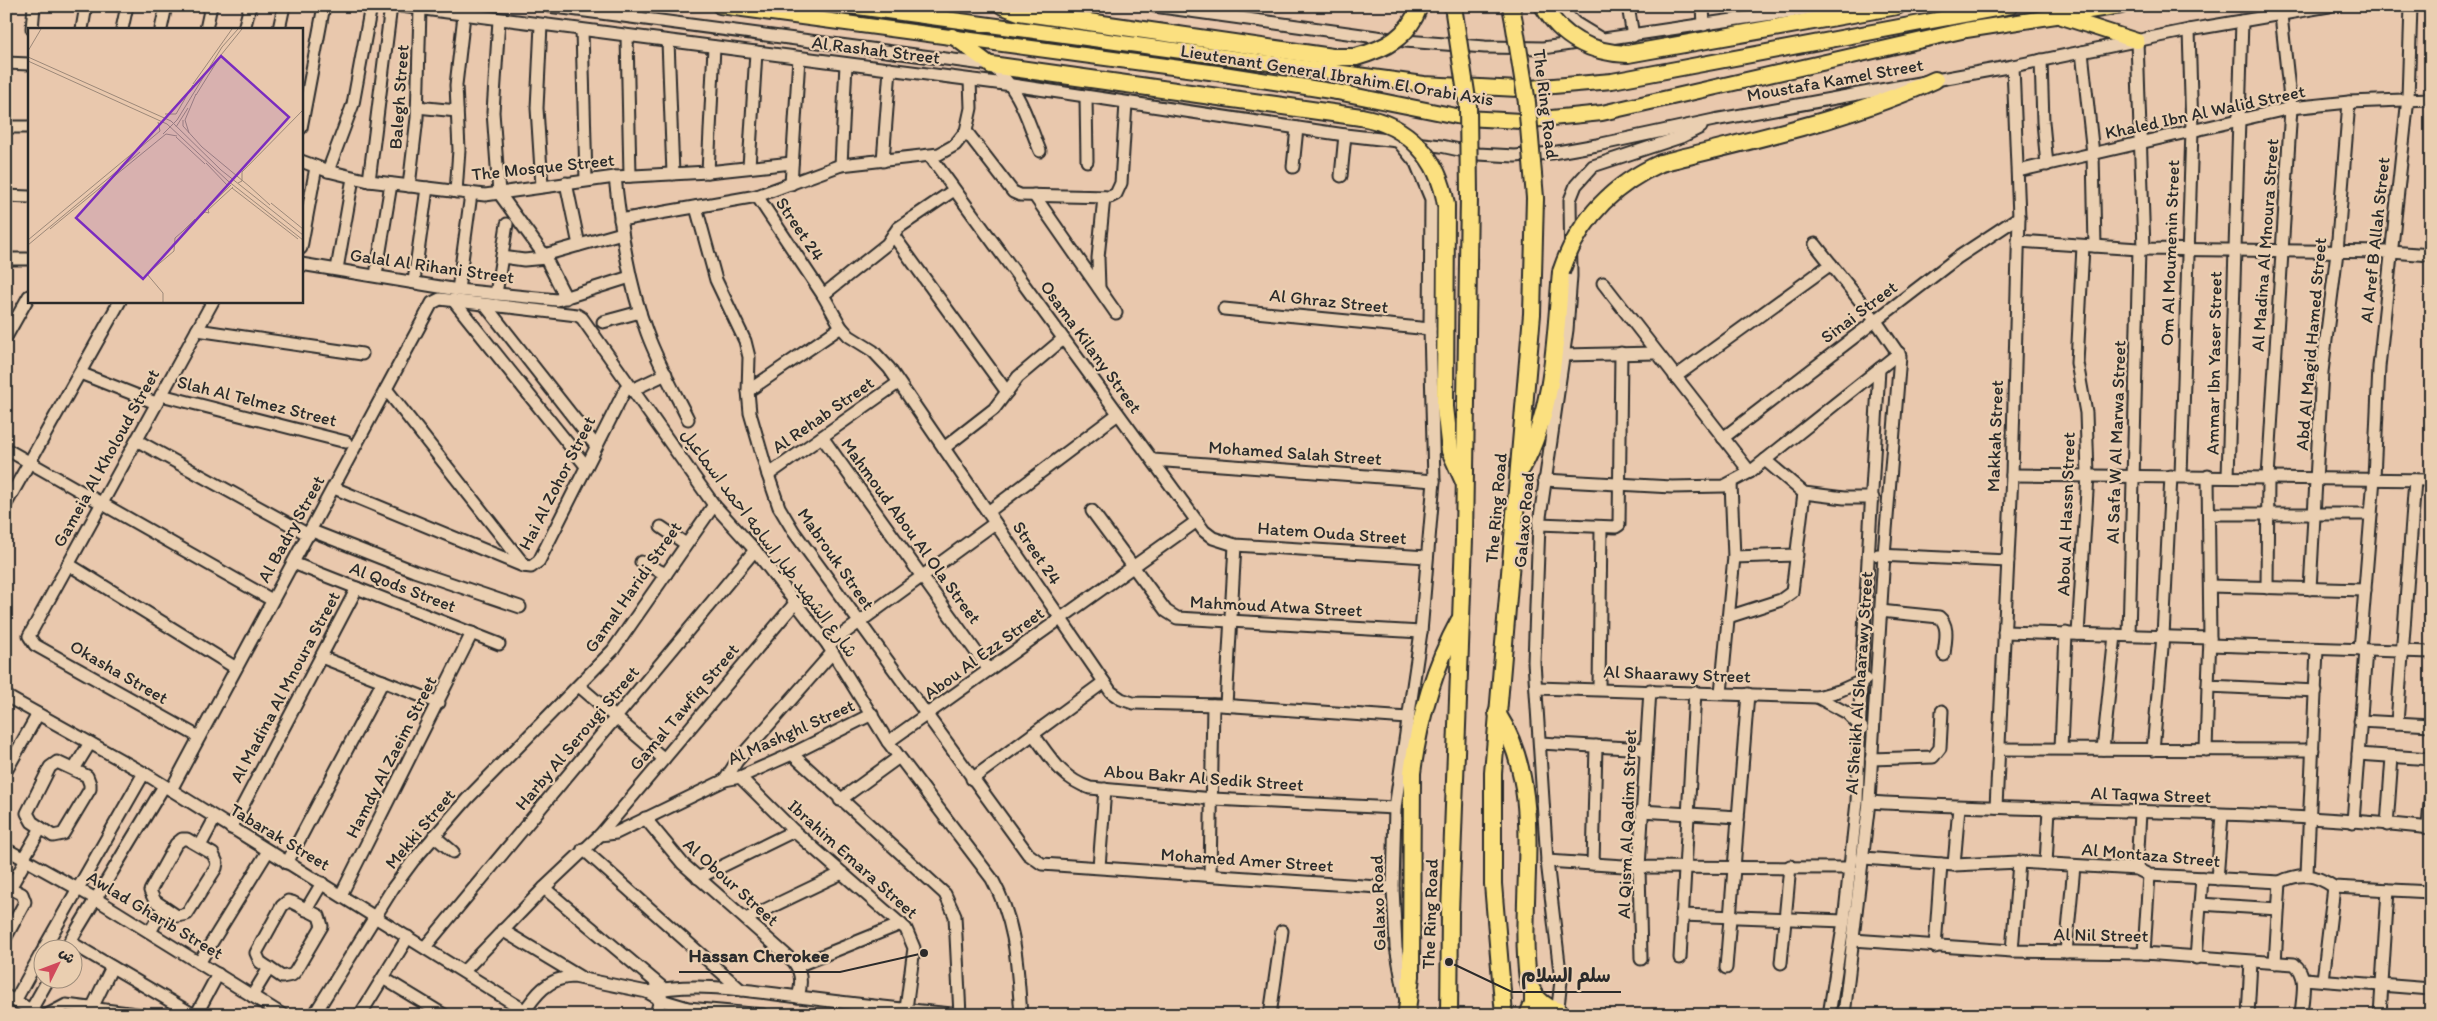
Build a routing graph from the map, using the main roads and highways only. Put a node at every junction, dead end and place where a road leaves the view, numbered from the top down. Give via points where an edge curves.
1 (720, 6) edge
2 (850, 6) edge
3 (1003, 6) edge
4 (1419, 6) edge
5 (1453, 6) edge
6 (1543, 6) edge
7 (1897, 6) edge
8 (2011, 6) edge
9 (2120, 6) edge
10 (1512, 14) edge
11 (2059, 16) junction
12 (952, 36) junction
13 (2137, 41) road end
14 (991, 66) joint
15 (1935, 80) road end
16 (1519, 472) junction
17 (1465, 485) junction
18 (1461, 617) junction
19 (1497, 713) junction
20 (1533, 992) junction
21 (1410, 1014) edge
22 (1554, 1014) edge
23 (1449, 1015) edge
24 (1504, 1015) edge
25 (1528, 1015) edge

1 - 12 main road, Lieutenant General Ibrahim El Orabi Axis
2 - 8 main road, Lieutenant General Ibrahim El Orabi Axis via 1415,83 1518,89 1612,81
3 - 4 highway, bridge via 1019,12 1332,57 1356,57 1388,46 1409,27
5 - 17 highway, The Ring Road, bridge via 1468,106
6 - 7 highway, bridge via 1562,31 1582,44 1605,52 1628,54
9 - 11 main road, Lieutenant General Ibrahim El Orabi Axis
10 - 16 highway, The Ring Road, bridge via 1527,103 1536,198 1532,314
11 - 12 main road, Lieutenant General Ibrahim El Orabi Axis via 1966,30 1602,114 1520,121 1439,114 1327,91
11 - 13 main road
12 - 14 main road
14 - 17 highway, bridge via 1361,117 1390,125 1416,143 1437,171 1446,205 1445,407 1450,451
15 - 16 highway, bridge via 1829,120 1661,163 1622,185 1599,205 1577,236 1561,272 1549,391 1533,447
16 - 19 highway, The Ring Road
17 - 18 highway, The Ring Road
18 - 21 highway via 1432,681 1412,773
18 - 23 highway, The Ring Road
19 - 20 highway via 1516,750 1526,792 1527,973
19 - 24 highway, The Ring Road via 1491,847
20 - 22 highway
20 - 25 highway

